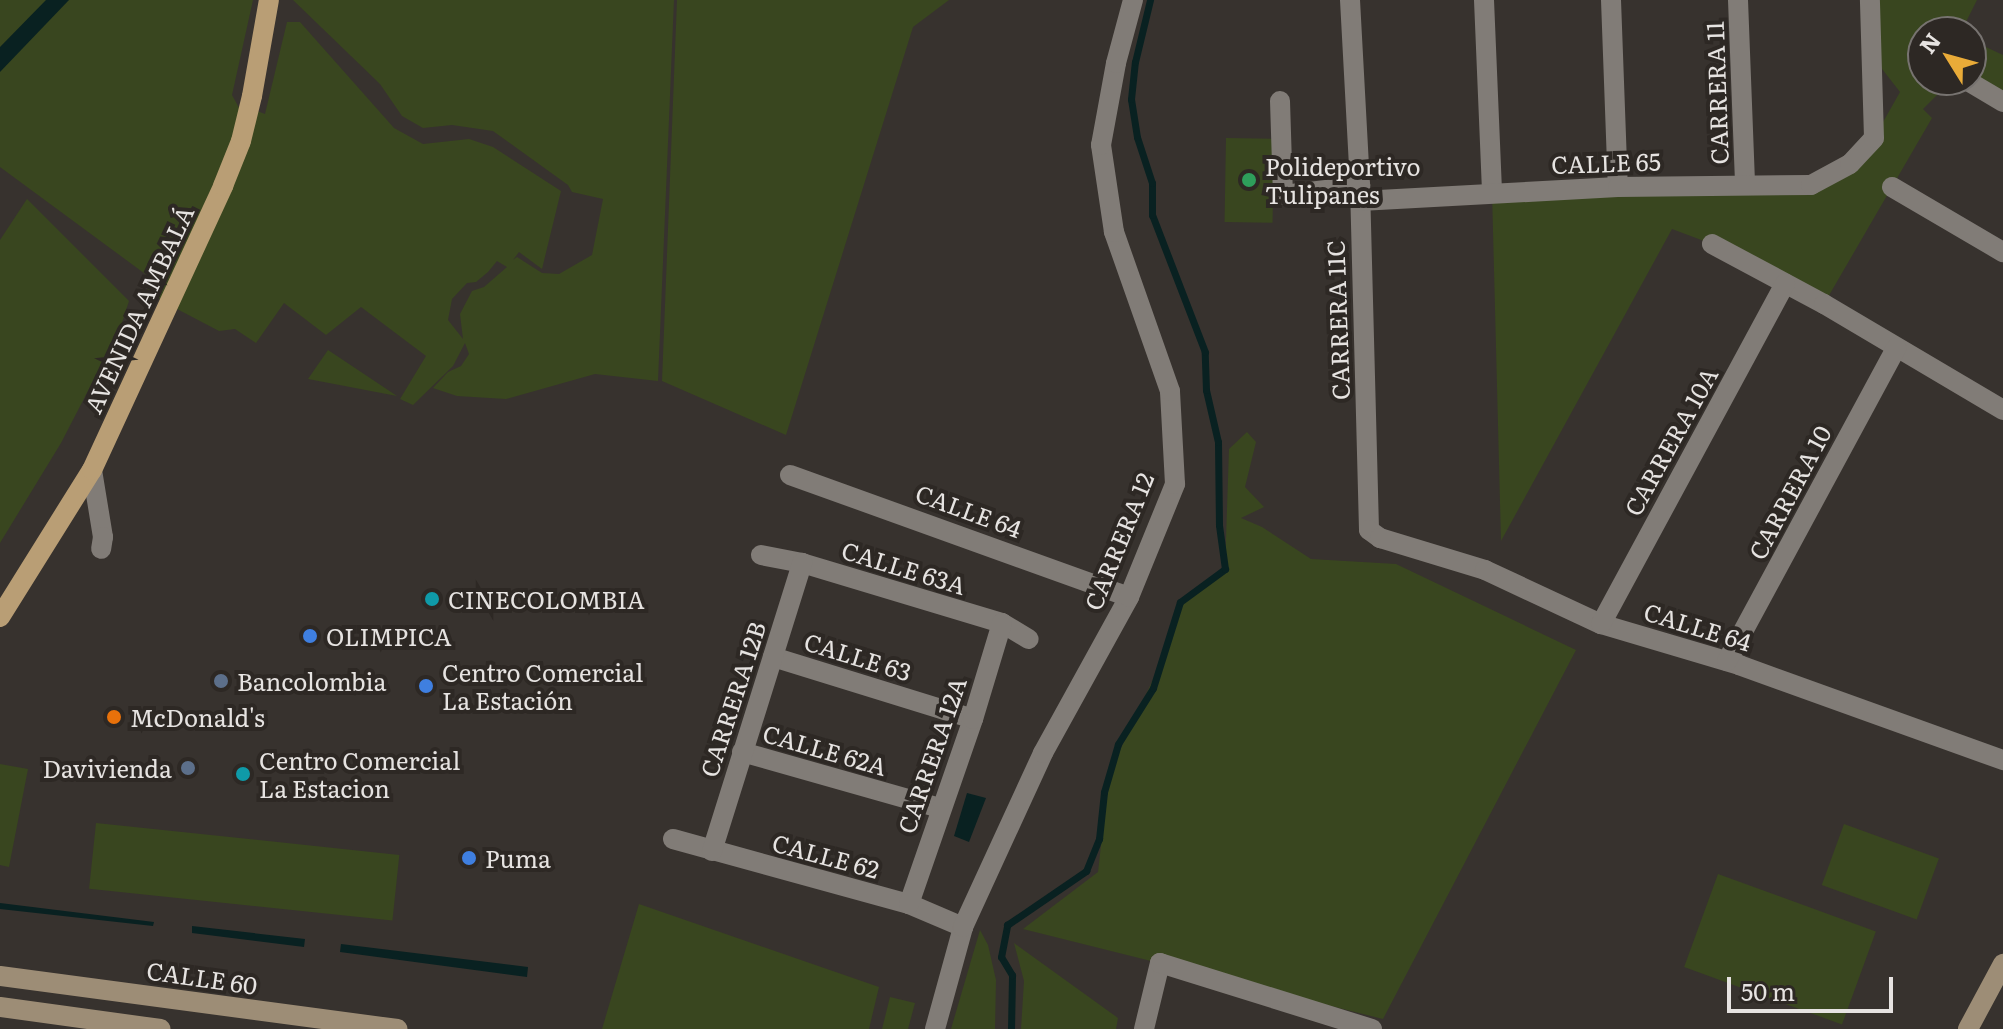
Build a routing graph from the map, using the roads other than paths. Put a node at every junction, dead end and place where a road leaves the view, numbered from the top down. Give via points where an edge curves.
1 (269, 0) edge
2 (1133, 0) edge
3 (1350, 0) edge
4 (1484, 0) edge
5 (1611, 0) edge
6 (1738, 0) edge
7 (1870, 0) edge
8 (1280, 101) dead end
9 (1745, 185) junction
10 (1618, 187) junction
11 (1892, 187) dead end
12 (1492, 192) junction
13 (1360, 194) junction
14 (1712, 244) dead end
15 (2003, 252) edge
16 (1785, 284) junction
17 (1896, 348) junction
18 (2003, 410) edge
19 (92, 470) junction
20 (790, 475) dead end
21 (1380, 538) joint
22 (101, 549) dead end
23 (761, 555) dead end
24 (802, 563) junction
25 (1129, 597) junction
26 (0, 617) edge
27 (1002, 623) junction
28 (1601, 624) junction
29 (1029, 639) dead end
30 (773, 657) junction
31 (1727, 661) junction
32 (973, 719) junction
33 (742, 752) junction
34 (2003, 760) edge
35 (940, 808) junction
36 (673, 839) dead end
37 (712, 851) junction
38 (909, 904) junction
39 (963, 927) junction
40 (2003, 964) edge
41 (0, 976) edge
42 (0, 1007) edge
43 (161, 1029) edge
44 (397, 1029) edge
45 (935, 1029) edge
46 (1144, 1029) edge
47 (1372, 1029) edge
48 (1968, 1029) edge

1 - 19 main road, AVENIDA AMBALÁ via 241,141
2 - 25 street, CARRERA 12 via 1101,145 1114,232 1170,391 1175,484
3 - 13 street, CARRERA 11C
4 - 12 street
5 - 10 street
6 - 9 street, CARRERA 11
7 - 9 street, CALLE 65 via 1874,138 1850,164 1811,185
8 - 13 street, CALLE 65 via 1283,195
9 - 10 street, CALLE 65
10 - 12 street, CALLE 65
11 - 15 street
12 - 13 street, CALLE 65
13 - 21 street, CARRERA 11C via 1369,530
14 - 16 street
16 - 17 street
16 - 28 street, CARRERA 10A
17 - 18 street
17 - 31 street, CARRERA 10
19 - 22 street
19 - 26 main road, AVENIDA AMBALÁ
20 - 25 street, CALLE 64
21 - 28 street, CALLE 64 via 1485,570
23 - 24 street, CALLE 63A
24 - 27 street, CALLE 63A
24 - 30 street, CARRERA 12B
25 - 39 street, CARRERA 12 via 1043,753
27 - 29 street, CALLE 63A
27 - 32 street, CARRERA 12A
28 - 31 street, CALLE 64
30 - 32 street, CALLE 63
30 - 33 street, CARRERA 12B
31 - 34 street, CALLE 64
32 - 35 street, CARRERA 12A
33 - 35 street, CALLE 62A
33 - 37 street, CARRERA 12B
35 - 38 street, CARRERA 12A
36 - 37 street, CALLE 62
37 - 38 street, CALLE 62
38 - 39 street, CALLE 62
39 - 45 street, CARRERA 12
40 - 48 main road
41 - 44 main road, CALLE 60
42 - 43 main road
46 - 47 street via 1160,963

